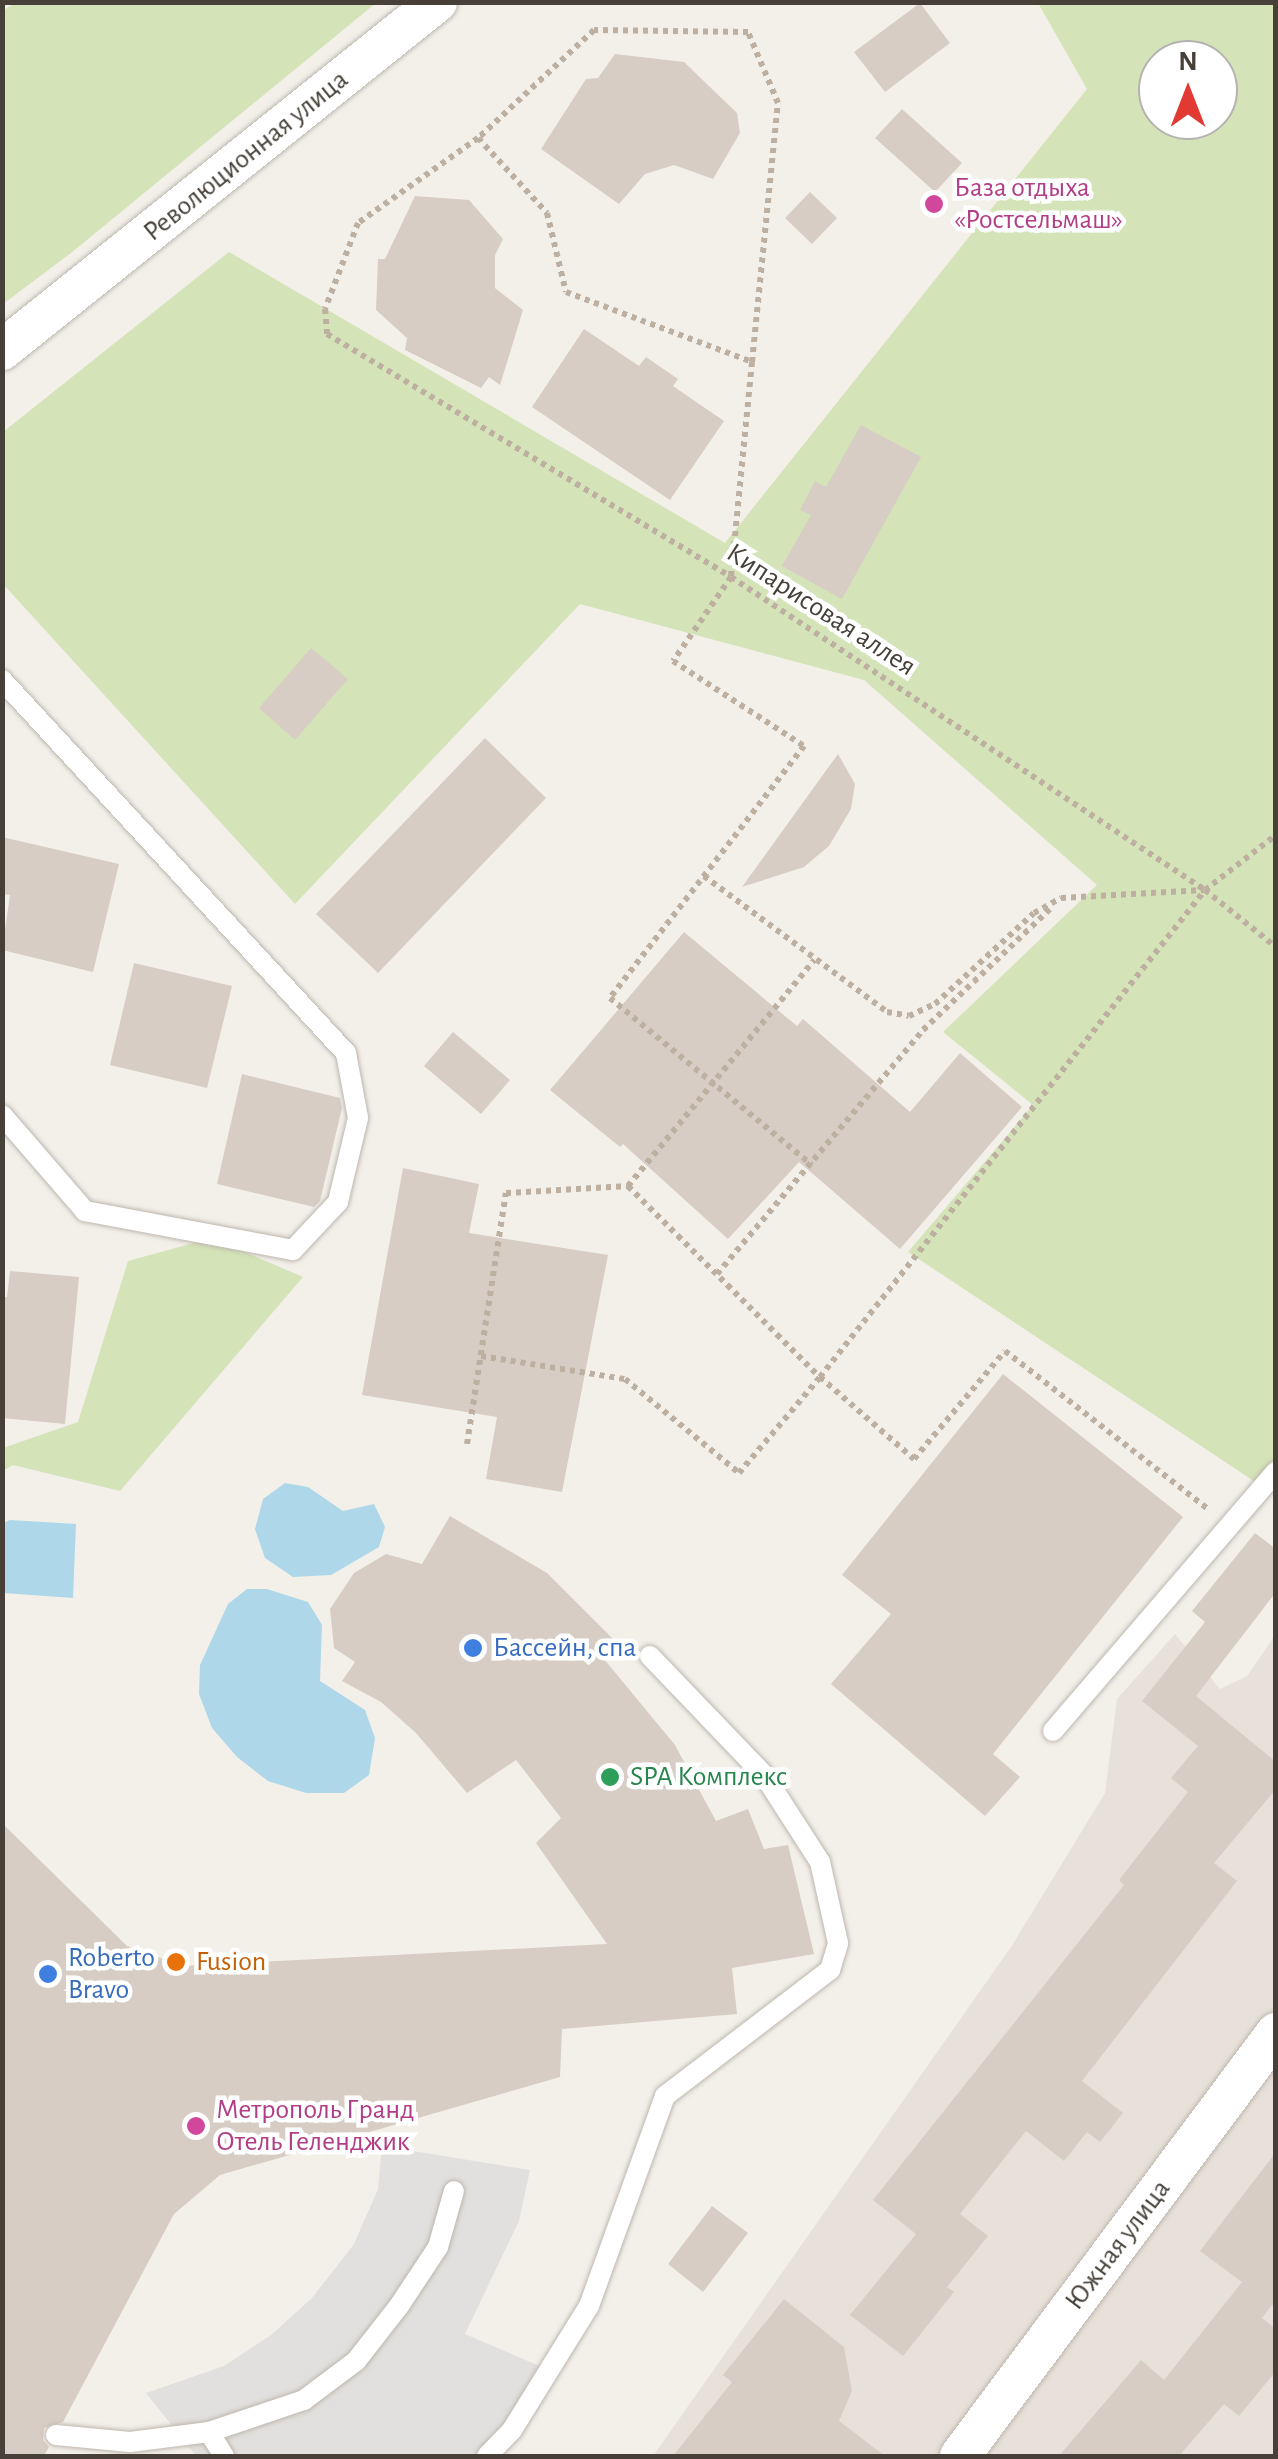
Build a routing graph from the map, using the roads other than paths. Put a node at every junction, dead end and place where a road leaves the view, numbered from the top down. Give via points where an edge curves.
1 (399, 2) edge
2 (437, 2) edge
3 (54, 309) junction
4 (2, 350) edge
5 (2, 680) edge
6 (2, 1115) edge
7 (1269, 1479) edge
8 (650, 1656) dead end
9 (1053, 1731) dead end
10 (1276, 2033) edge
11 (454, 2191) dead end
12 (209, 2432) junction
13 (56, 2435) dead end
14 (224, 2456) edge
15 (487, 2456) edge
16 (960, 2456) edge

1 - 3 street, Революционная улица via 58,274
2 - 3 street, Революционная улица
3 - 4 street, Революционная улица
5 - 6 lane via 346,1052 358,1118 338,1202 293,1250 85,1212
7 - 9 lane
8 - 15 lane via 764,1775 820,1862 838,1942 830,1970 665,2096 589,2306 512,2430
10 - 16 street, Южная улица
11 - 12 lane via 438,2247 356,2361 304,2400
12 - 13 lane via 130,2442
12 - 14 lane

